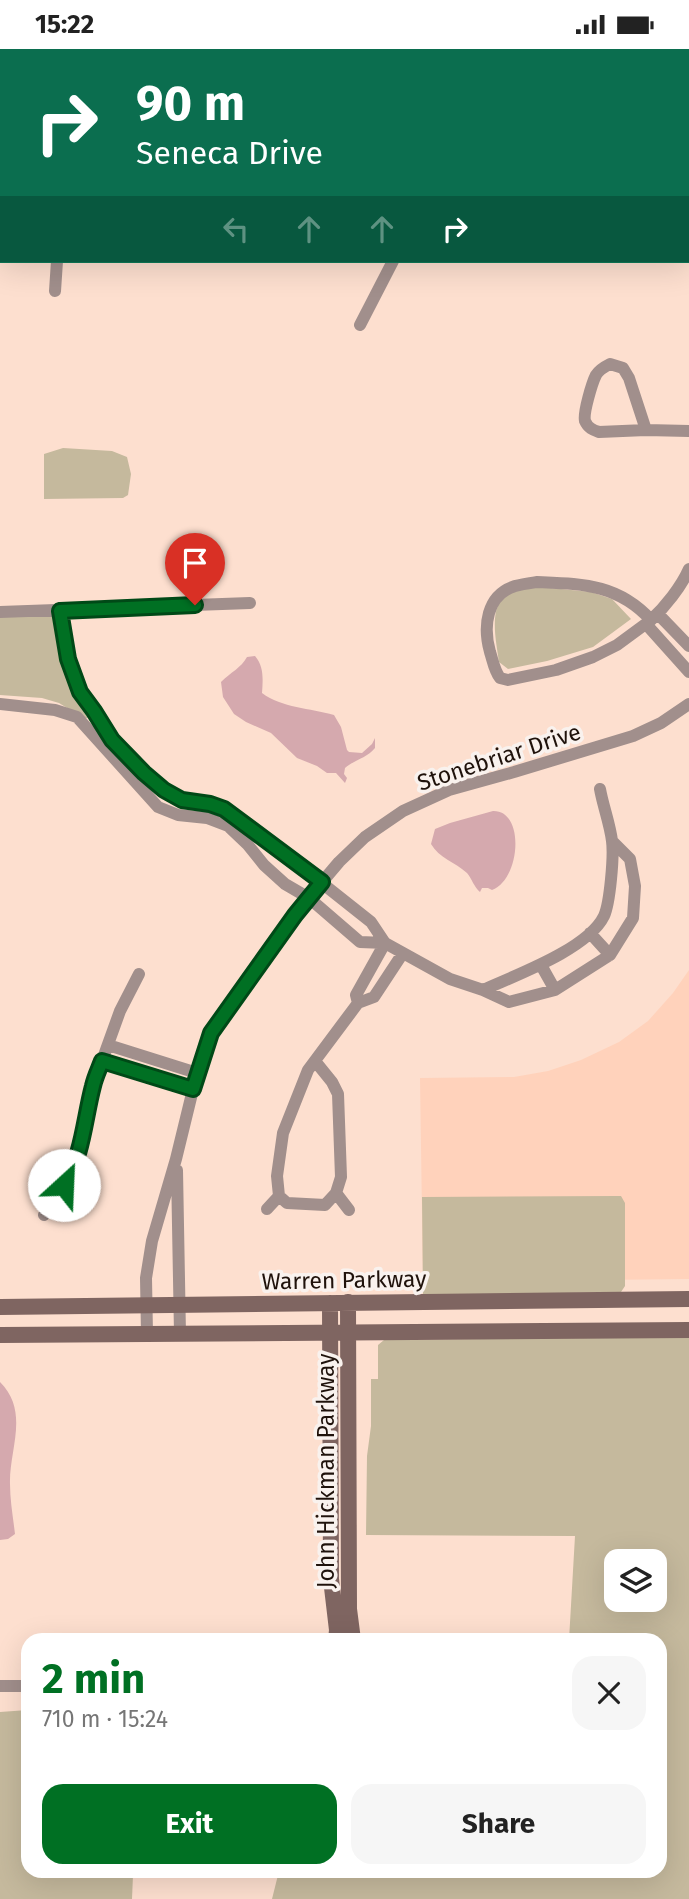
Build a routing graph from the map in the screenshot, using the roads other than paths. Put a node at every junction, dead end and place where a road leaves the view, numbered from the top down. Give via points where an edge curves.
1 (57, 263) edge
2 (392, 263) edge
3 (55, 291) dead end
4 (360, 325) dead end
5 (646, 431) junction
6 (689, 431) edge
7 (689, 569) edge
8 (250, 603) dead end
9 (60, 611) junction
10 (0, 612) edge
11 (651, 619) junction
12 (689, 646) edge
13 (689, 672) edge
14 (0, 704) edge
15 (689, 704) edge
16 (600, 789) dead end
17 (612, 841) junction
18 (322, 882) junction
19 (309, 898) junction
20 (590, 933) junction
21 (385, 943) junction
22 (403, 953) junction
23 (610, 955) junction
24 (541, 965) junction
25 (139, 974) dead end
26 (483, 990) junction
27 (555, 990) junction
28 (358, 1003) junction
29 (108, 1045) junction
30 (102, 1061) junction
31 (315, 1061) junction
32 (197, 1073) junction
33 (193, 1089) junction
34 (176, 1159) junction
35 (336, 1193) junction
36 (279, 1196) junction
37 (267, 1209) dead end
38 (349, 1210) dead end
39 (44, 1215) dead end
40 (153, 1237) junction
41 (177, 1240) junction
42 (689, 1299) edge
43 (630, 1300) junction
44 (348, 1302) junction
45 (330, 1303) junction
46 (178, 1304) junction
47 (146, 1305) junction
48 (0, 1307) edge
49 (689, 1330) edge
50 (634, 1331) junction
51 (330, 1333) junction
52 (348, 1333) junction
53 (147, 1334) junction
54 (180, 1334) junction
55 (0, 1335) edge
56 (349, 1562) junction
57 (331, 1563) junction
58 (337, 1633) edge
59 (352, 1633) edge
60 (0, 1686) edge
61 (21, 1686) edge

1 - 3 street
2 - 4 street
5 - 5 street via 623,368 604,366 586,408 586,424 599,432
5 - 6 street
7 - 11 street
8 - 9 street
9 - 10 street
9 - 18 street via 68,659 80,692 112,740 164,790 182,800 224,809
11 - 11 street via 629,600 597,586 537,582 502,593 487,616 487,641 496,673 508,680 604,653
11 - 12 street
11 - 13 street
14 - 19 street via 77,717 158,807 228,826 271,872
15 - 18 street, Stonebriar Drive via 633,736 449,790 403,811 365,837
16 - 17 street
17 - 20 street via 604,916
17 - 23 street via 630,859 635,886 633,918
18 - 19 street, Stonebriar Drive
18 - 21 street via 371,922
19 - 21 street via 360,942
19 - 32 street, Stonebriar Drive via 211,1033
20 - 23 street
20 - 24 street
21 - 22 street
21 - 28 street via 356,995
22 - 26 street via 450,979
22 - 28 street via 374,997
23 - 27 street
24 - 26 street
24 - 27 street
25 - 29 street
26 - 27 street via 509,1002
28 - 31 street
29 - 30 street
29 - 32 street
30 - 33 street
30 - 39 street via 72,1173
31 - 35 street via 338,1094 341,1177
31 - 36 street via 283,1133
32 - 33 street, Stonebriar Drive
33 - 34 street, Stonebriar Drive
34 - 40 street, Stonebriar Drive
34 - 41 street, Stonebriar Drive
35 - 36 street via 325,1205 287,1203
35 - 38 street
36 - 37 street
40 - 41 street
40 - 47 street, Stonebriar Drive
41 - 46 street, Stonebriar Drive
42 - 43 main road, Warren Parkway
43 - 44 main road, Warren Parkway
43 - 50 main road
44 - 45 main road, Warren Parkway
44 - 52 main road, John Hickman Parkway
45 - 46 main road, Warren Parkway
45 - 51 main road, John Hickman Parkway
46 - 47 main road, Warren Parkway
46 - 54 street, Stonebriar Drive
47 - 48 main road, Warren Parkway
47 - 53 street, Stonebriar Drive
49 - 50 main road
50 - 52 main road
51 - 52 main road
51 - 54 main road
51 - 57 main road, John Hickman Parkway
52 - 56 main road, John Hickman Parkway
53 - 54 main road
53 - 55 main road
56 - 57 main road
56 - 59 main road, John Hickman Parkway
57 - 58 main road, John Hickman Parkway
60 - 61 street

